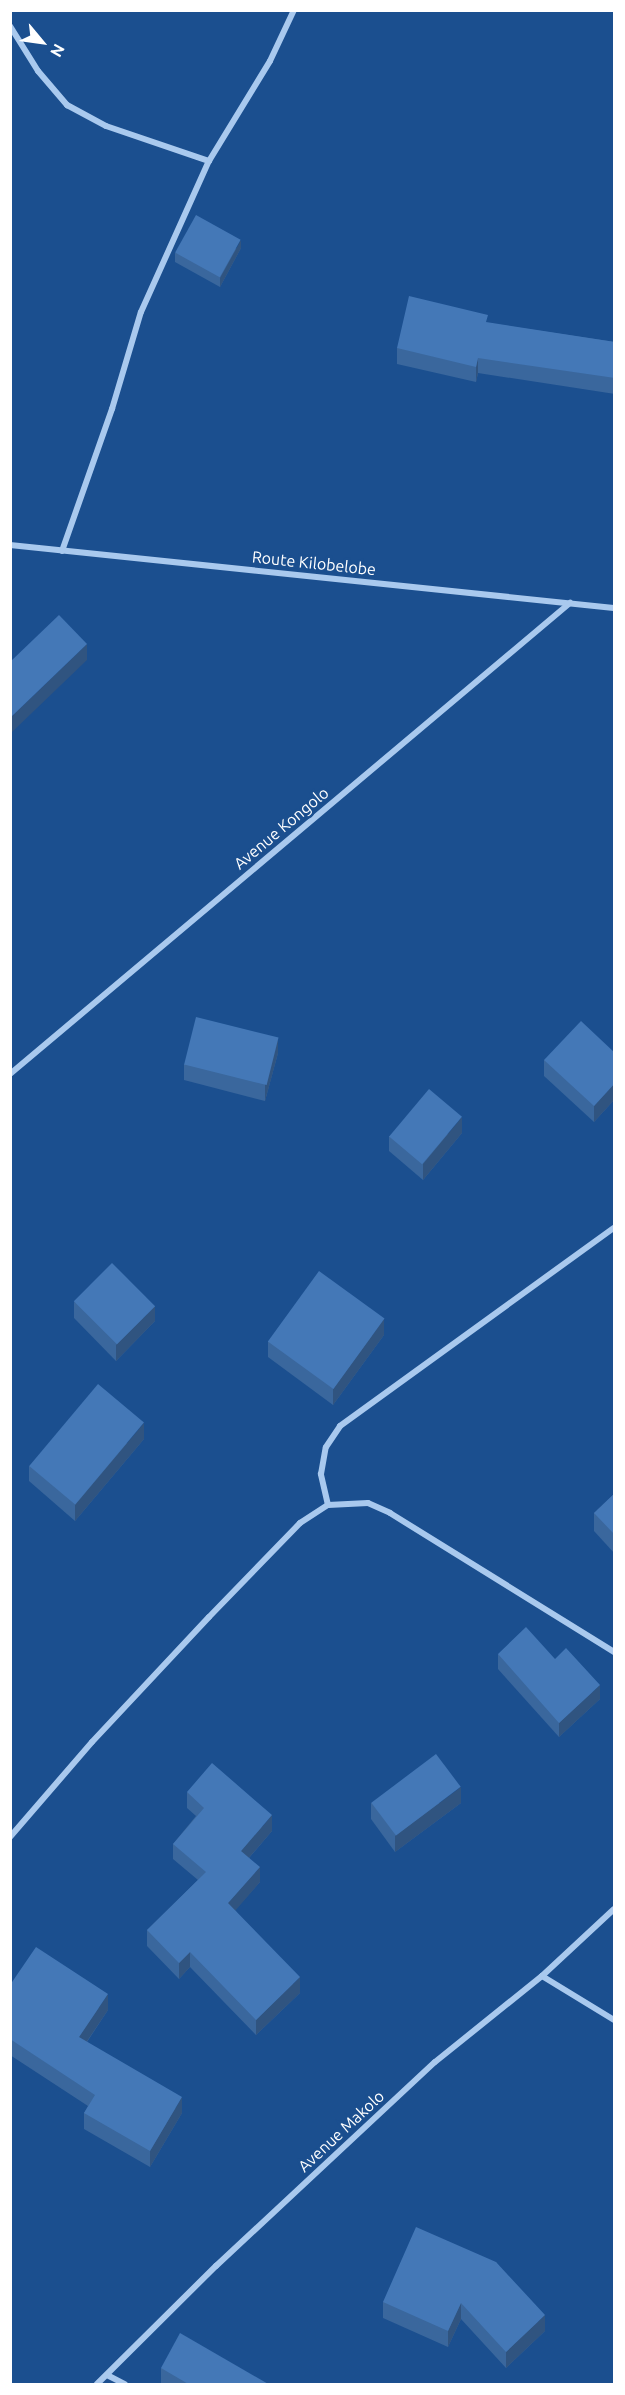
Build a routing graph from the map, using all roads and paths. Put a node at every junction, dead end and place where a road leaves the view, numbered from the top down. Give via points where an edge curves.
1 (294, 10) edge
2 (10, 26) edge
3 (209, 161) junction
4 (10, 545) edge
5 (62, 551) junction
6 (570, 603) junction
7 (615, 608) edge
8 (10, 1074) edge
9 (615, 1228) edge
10 (328, 1505) junction
11 (615, 1652) edge
12 (10, 1837) edge
13 (615, 1910) edge
14 (542, 1976) junction
15 (615, 2020) edge
16 (107, 2374) junction
17 (97, 2385) edge
18 (125, 2385) edge

1 - 3 street via 270,61
2 - 3 street via 38,71 67,105 106,126
3 - 5 street via 141,312
4 - 5 street, Route Kilobelobe
5 - 6 street, Route Kilobelobe
6 - 7 street, Route Kilobelobe
6 - 8 street, Avenue Kongolo
9 - 10 street via 340,1426 326,1447 321,1473
10 - 11 street via 368,1503 390,1512
10 - 12 street via 300,1523 209,1617
13 - 14 street, Avenue Makolo
14 - 15 street
14 - 16 street, Avenue Makolo via 435,2062 216,2266
16 - 17 street, Avenue Makolo
16 - 18 street

